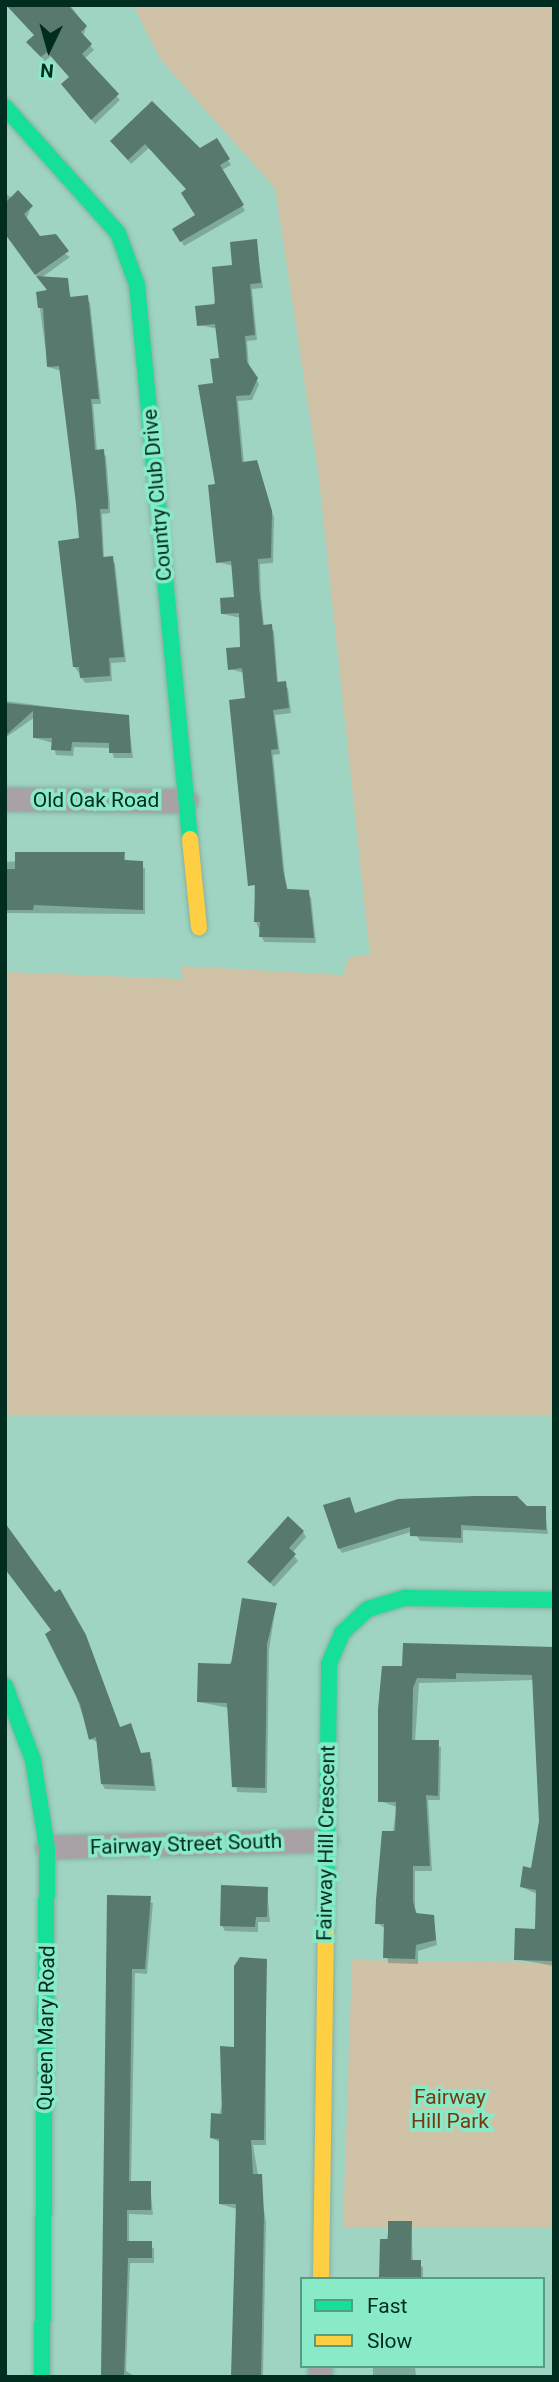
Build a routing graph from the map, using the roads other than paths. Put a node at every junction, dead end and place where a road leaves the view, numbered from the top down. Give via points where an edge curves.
1 (5, 107) edge
2 (5, 799) edge
3 (187, 802) junction
4 (199, 929) dead end
5 (554, 1600) edge
6 (5, 1686) edge
7 (326, 1840) junction
8 (47, 1847) junction
9 (321, 2277) edge
10 (42, 2377) edge

1 - 3 street, Country Club Drive via 111,223 137,285
2 - 3 street, Old Oak Road
3 - 4 street, Country Club Drive
5 - 7 street, Fairway Hill Crescent via 405,1598 368,1609 342,1633 330,1664
6 - 8 street, Queen Mary Road via 33,1760
7 - 8 street, Fairway Street South
7 - 9 street, Fairway Hill Crescent
8 - 10 street, Queen Mary Road

